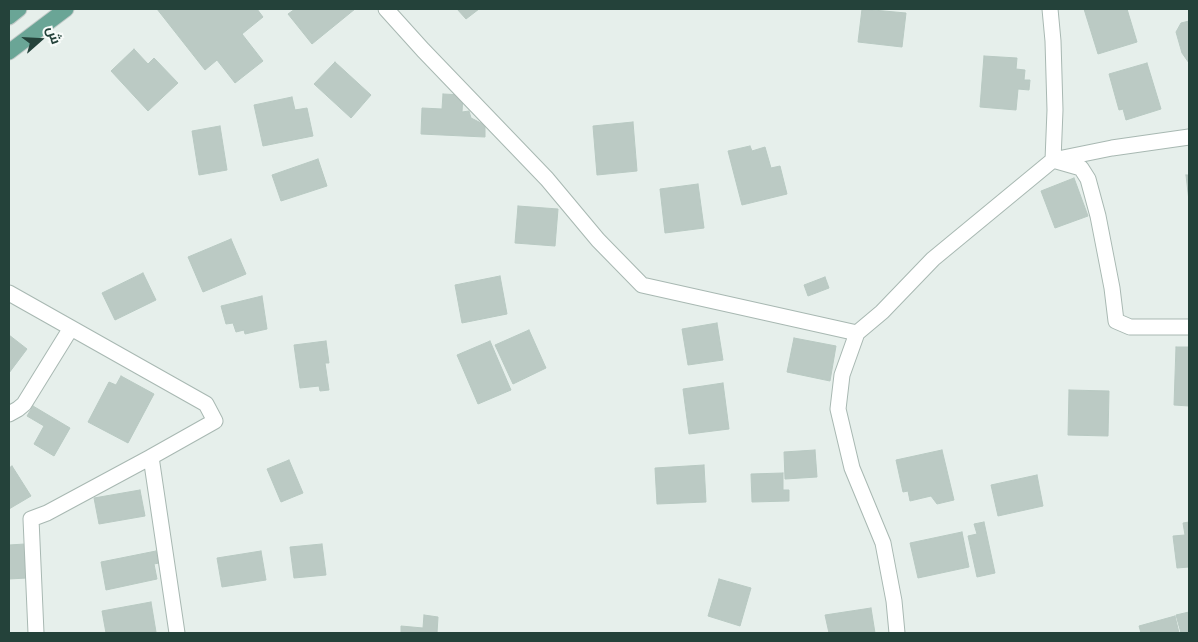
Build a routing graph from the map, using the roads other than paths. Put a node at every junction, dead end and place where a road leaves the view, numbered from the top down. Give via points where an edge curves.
1 (19, 9) edge
2 (66, 9) edge
3 (386, 9) edge
4 (1050, 9) edge
5 (9, 17) edge
6 (9, 52) edge
7 (1189, 136) edge
8 (1053, 160) junction
9 (9, 293) edge
10 (1189, 327) edge
11 (71, 328) junction
12 (857, 333) junction
13 (9, 414) edge
14 (151, 457) junction
15 (36, 633) edge
16 (177, 633) edge
17 (898, 633) edge

1 - 5 main road
2 - 6 main road
3 - 12 street via 547,178 598,240 642,285
4 - 8 street via 1055,110
7 - 8 street
8 - 10 street via 1081,168 1088,179 1098,216 1116,321 1130,327
8 - 12 street via 933,259
9 - 11 street
11 - 13 street via 24,404
11 - 14 street via 206,404 215,421
12 - 17 street via 842,375 838,409 852,468 883,543
14 - 15 street via 31,519
14 - 16 street

